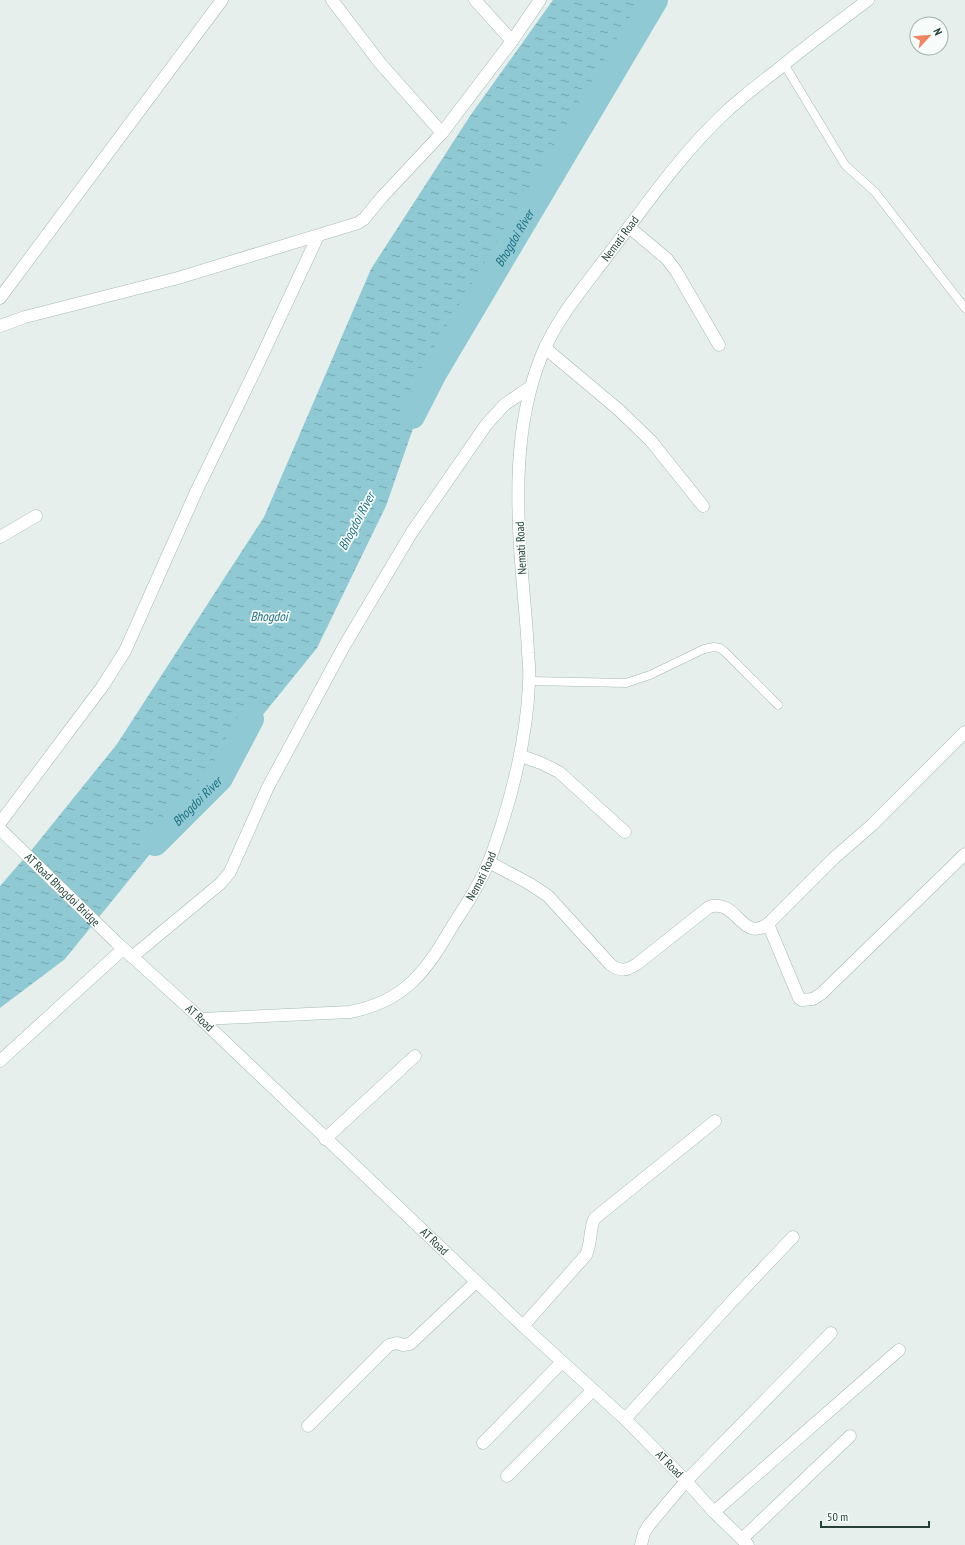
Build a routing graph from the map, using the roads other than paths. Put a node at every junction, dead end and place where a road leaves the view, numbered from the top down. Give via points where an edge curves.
1 (222, 0) edge
2 (332, 0) edge
3 (475, 0) edge
4 (540, 0) edge
5 (868, 0) edge
6 (512, 41) junction
7 (784, 64) junction
8 (442, 133) junction
9 (629, 228) junction
10 (318, 236) junction
11 (0, 298) edge
12 (965, 308) edge
13 (0, 326) edge
14 (719, 345) dead end
15 (545, 348) junction
16 (530, 387) junction
17 (703, 506) dead end
18 (36, 516) dead end
19 (0, 537) edge
20 (530, 681) junction
21 (778, 705) dead end
22 (965, 732) edge
23 (521, 756) junction
24 (0, 823) edge
25 (0, 829) edge
26 (626, 832) dead end
27 (965, 854) edge
28 (489, 862) junction
29 (768, 924) junction
30 (124, 949) junction
31 (201, 1019) junction
32 (415, 1056) dead end
33 (0, 1060) edge
34 (715, 1121) dead end
35 (325, 1139) junction
36 (792, 1237) dead end
37 (476, 1282) junction
38 (523, 1326) junction
39 (831, 1333) dead end
40 (899, 1350) dead end
41 (562, 1362) junction
42 (593, 1390) junction
43 (625, 1419) junction
44 (308, 1426) dead end
45 (850, 1436) dead end
46 (483, 1443) dead end
47 (507, 1476) dead end
48 (686, 1481) junction
49 (714, 1512) junction
50 (745, 1542) edge
51 (641, 1545) edge

1 - 11 street
2 - 8 street via 380,63
3 - 6 street
4 - 6 street
5 - 7 street, Nemati Road
6 - 8 street
7 - 9 street, Nemati Road via 712,126 667,177
7 - 12 lane via 845,165 875,192
8 - 10 street via 364,219
9 - 14 street via 667,259
9 - 15 street, Nemati Road via 570,306
10 - 13 street via 178,278 25,317
10 - 24 street via 196,492 125,651 102,687
15 - 16 street, Nemati Road
15 - 17 street via 619,410 651,441
16 - 20 street, Nemati Road via 518,478
16 - 30 street via 504,406 486,425 412,532 343,648 267,789 230,872 221,883
18 - 19 street
20 - 21 lane via 626,684 704,649 720,648
20 - 23 street, Nemati Road
22 - 29 street
23 - 26 street via 545,764 558,772
23 - 28 street, Nemati Road
25 - 30 street, AT Road Bhogdoi Bridge
27 - 29 street via 813,1000 799,998
28 - 29 street via 548,896 610,964 622,971 637,964 709,907 715,905 724,906 754,930
28 - 31 street, Nemati Road via 435,955 415,980 400,993 382,1003 350,1012
30 - 31 street, AT Road
30 - 33 street
31 - 35 street, AT Road
32 - 35 street
34 - 38 street via 595,1218 586,1255
35 - 37 street, AT Road
36 - 43 street
37 - 38 street, AT Road
37 - 44 street via 410,1344 403,1345 397,1342 389,1345
38 - 41 street, AT Road
39 - 48 street
40 - 49 street
41 - 42 street, AT Road
41 - 46 street
42 - 43 street, AT Road
42 - 47 street
43 - 48 street, AT Road
45 - 50 street
48 - 49 street, AT Road
48 - 51 street via 649,1524
49 - 50 street, AT Road

